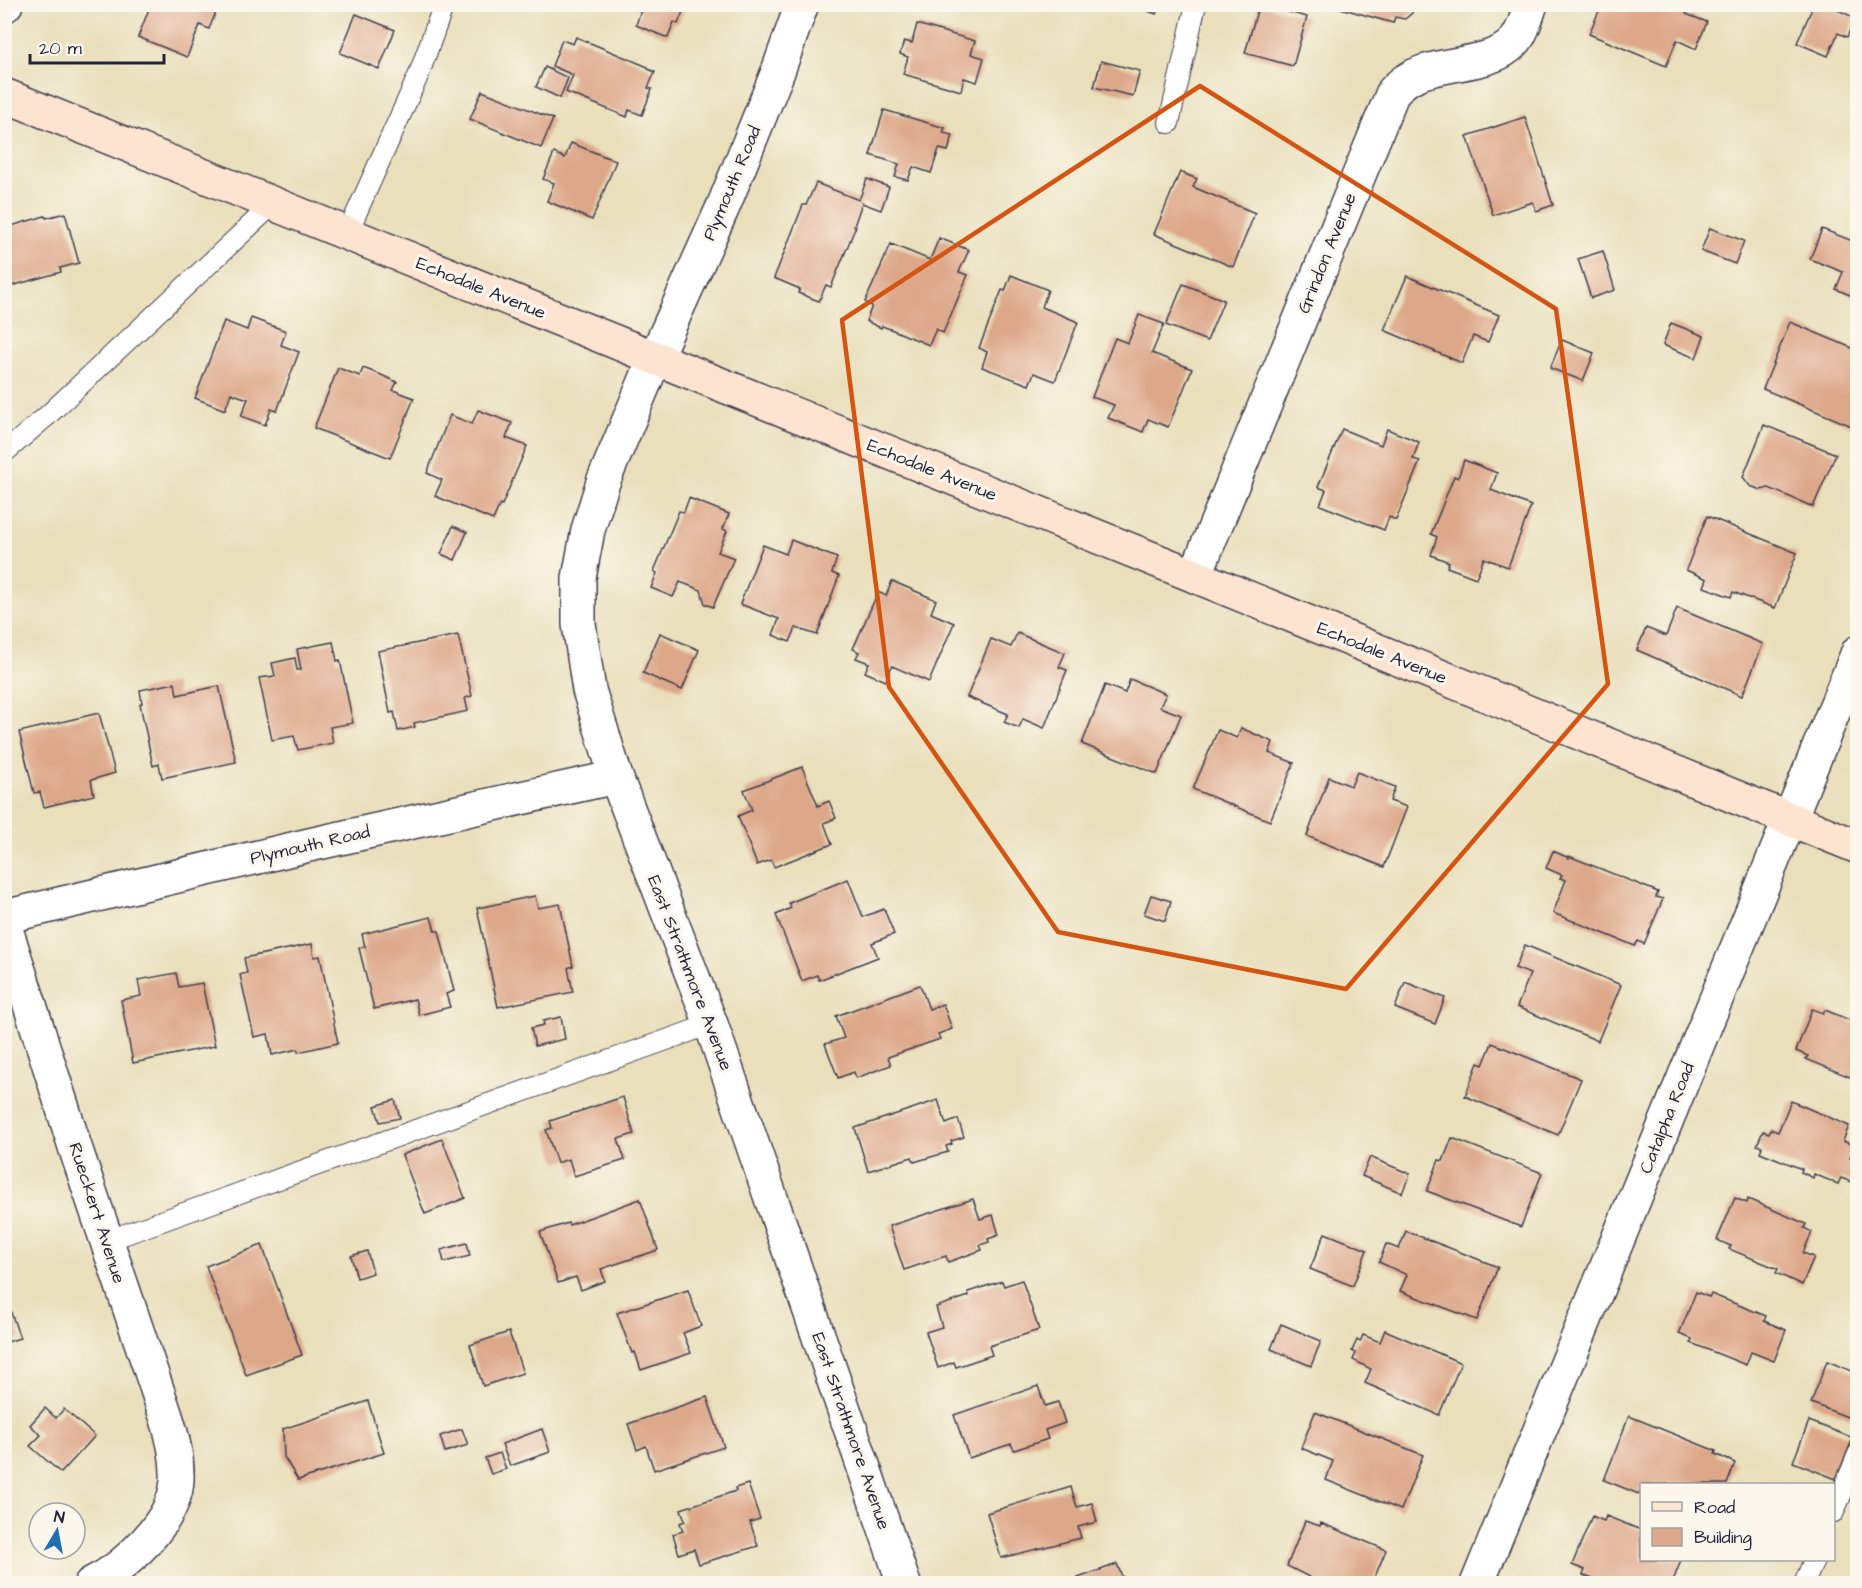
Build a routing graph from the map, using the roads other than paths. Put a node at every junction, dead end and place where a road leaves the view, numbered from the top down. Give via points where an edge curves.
1 (444, 4) edge
2 (802, 4) edge
3 (1196, 4) edge
4 (1531, 4) edge
5 (4, 95) edge
6 (1169, 123) dead end
7 (273, 204) junction
8 (347, 234) junction
9 (655, 358) junction
10 (4, 453) edge
11 (1195, 576) junction
12 (1857, 652) edge
13 (616, 777) junction
14 (1788, 819) junction
15 (1857, 847) edge
16 (4, 917) edge
17 (4, 923) edge
18 (711, 1024) junction
19 (106, 1241) junction
20 (1857, 1454) edge
21 (1835, 1507) edge
22 (1814, 1561) edge
23 (91, 1584) edge
24 (904, 1584) edge
25 (1477, 1584) edge
26 (1804, 1584) edge

1 - 8 lane via 419,74
2 - 9 street, Plymouth Road via 723,207
3 - 6 lane
4 - 11 street, Grindon Avenue via 1516,40 1506,49 1423,71 1400,82 1393,92
5 - 7 main road, Echodale Avenue
7 - 8 main road, Echodale Avenue
7 - 10 lane
8 - 9 main road, Echodale Avenue
9 - 11 main road, Echodale Avenue
9 - 13 street, East Strathmore Avenue via 603,482 579,578 579,624 589,690
11 - 14 main road, Echodale Avenue
12 - 14 street, Catalpha Road
13 - 16 street, Plymouth Road
13 - 18 street, East Strathmore Avenue
14 - 15 main road, Echodale Avenue
14 - 25 street, Catalpha Road
17 - 19 street, Rueckert Avenue
18 - 19 lane
18 - 24 street, East Strathmore Avenue
19 - 23 street, Rueckert Avenue via 174,1440 177,1482 172,1503 153,1533 106,1576
20 - 21 lane
22 - 26 lane

